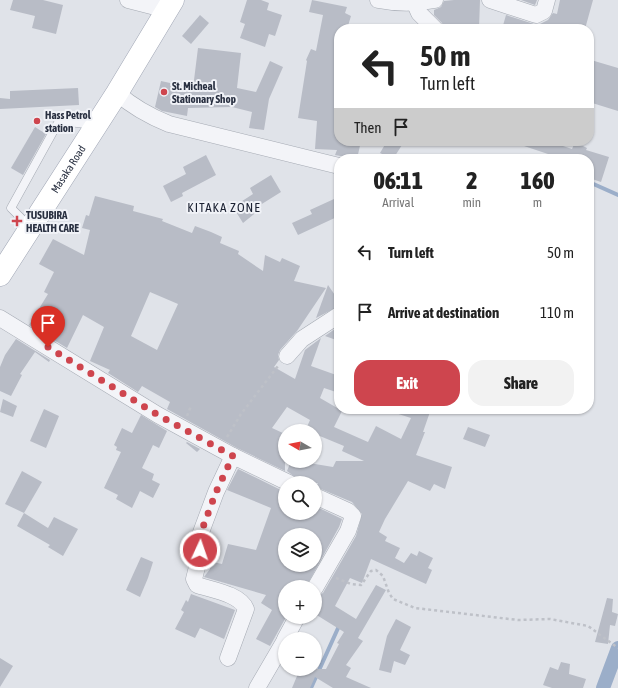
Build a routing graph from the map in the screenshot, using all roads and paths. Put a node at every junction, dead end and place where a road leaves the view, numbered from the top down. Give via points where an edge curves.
1 (128, 0) edge
2 (378, 0) edge
3 (435, 0) edge
4 (490, 0) edge
5 (548, 0) edge
6 (415, 4) junction
7 (170, 5) edge
8 (429, 24) edge
9 (117, 93) junction
10 (97, 125) junction
11 (334, 165) edge
12 (30, 228) junction
13 (0, 276) edge
14 (0, 318) edge
15 (334, 318) edge
16 (287, 356) joint
17 (226, 452) junction
18 (278, 478) edge
19 (322, 499) edge
20 (325, 573) junction
21 (320, 580) edge
22 (618, 648) edge
23 (278, 651) edge
24 (228, 658) dead end
25 (257, 688) edge

1 - 7 street
2 - 6 street via 395,4
3 - 6 street
4 - 5 street via 536,15 544,11
6 - 8 street
7 - 9 main road, Masaka Road
9 - 10 main road, Masaka Road
9 - 11 street via 150,116 169,124
10 - 12 main road, Masaka Road
10 - 12 lane via 59,121 11,208
12 - 13 main road, Masaka Road
14 - 17 street via 158,415
15 - 16 street via 302,339
16 - 17 path via 241,414
17 - 18 street
17 - 24 street via 216,492 200,535 199,559 194,582 238,599 244,604 246,609
19 - 20 street via 348,511 353,516 352,524
20 - 21 street
20 - 22 path via 361,585 371,571 376,570 382,576 393,599 415,608 518,620 550,619 588,626
23 - 25 street

